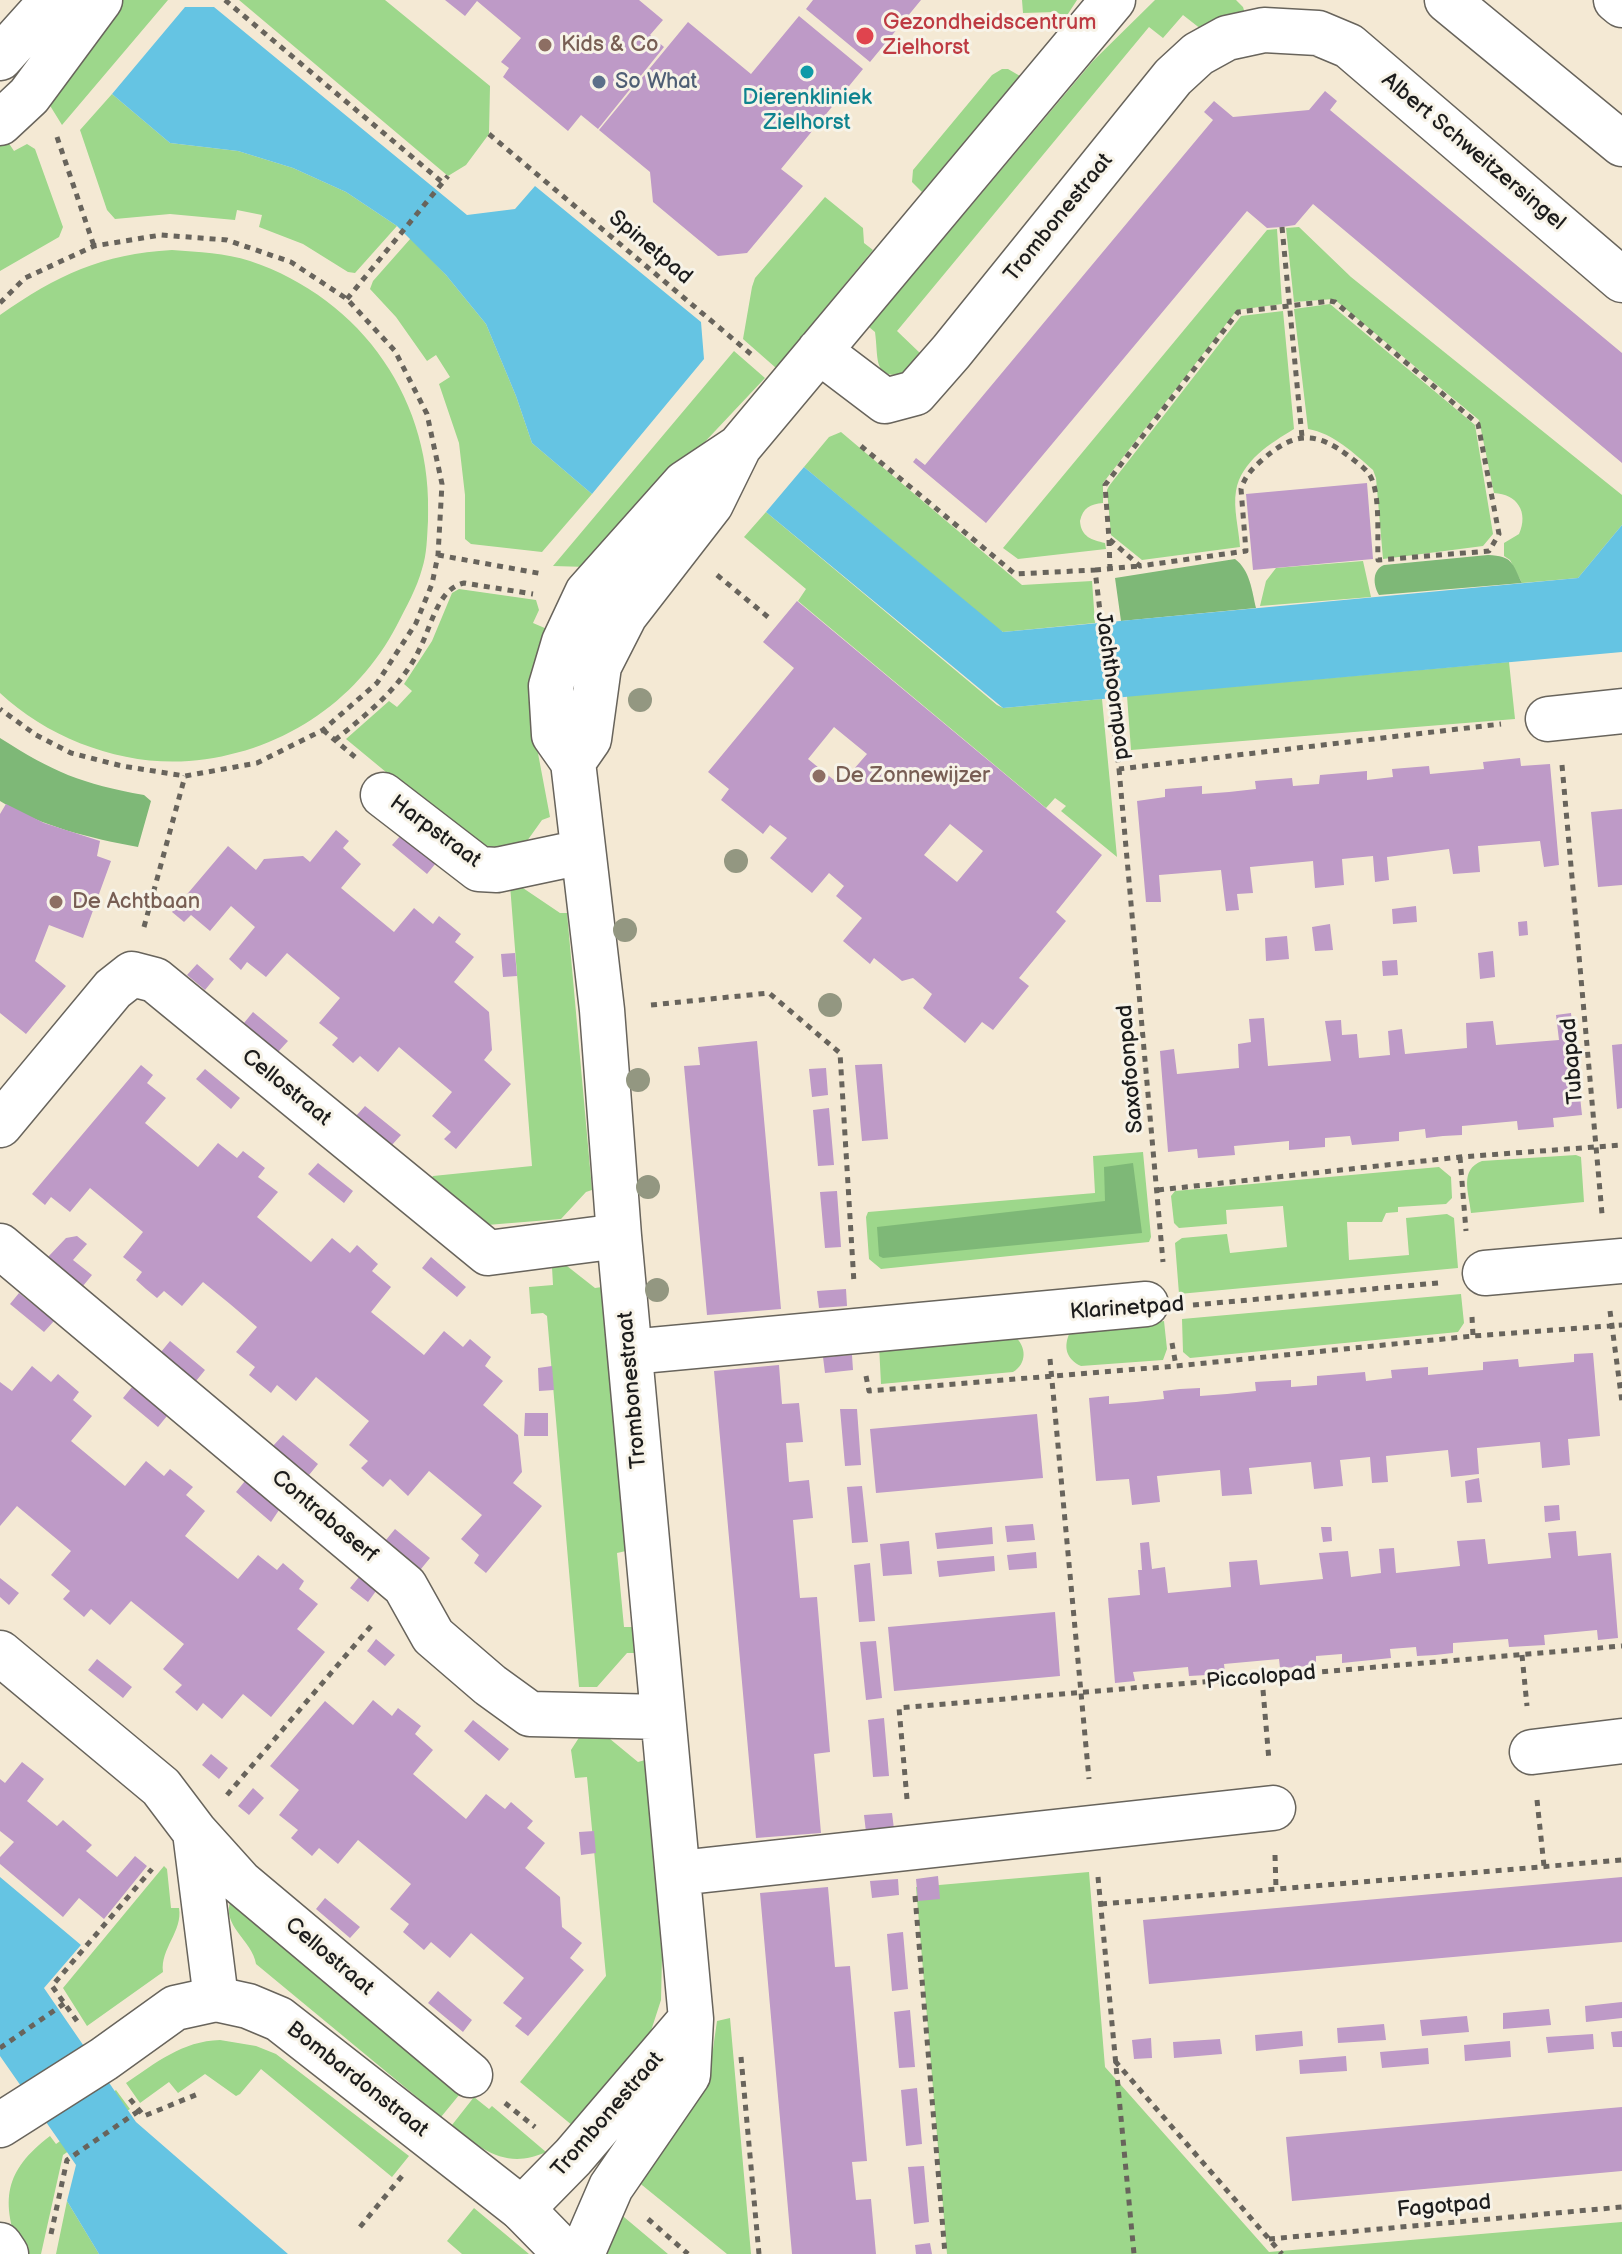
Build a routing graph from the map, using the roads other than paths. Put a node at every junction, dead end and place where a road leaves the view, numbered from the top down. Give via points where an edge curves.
1 (52, 0) edge
2 (100, 0) edge
3 (1113, 0) edge
4 (1447, 0) edge
5 (1616, 0) edge
6 (1622, 5) edge
7 (1318, 33) joint
8 (0, 58) edge
9 (0, 123) edge
10 (1622, 144) edge
11 (1622, 280) edge
12 (819, 351) junction
13 (739, 447) junction
14 (1622, 711) edge
15 (1553, 718) road end
16 (573, 762) junction
17 (383, 795) dead end
18 (582, 852) junction
19 (0, 1125) edge
20 (619, 1236) junction
21 (0, 1246) edge
22 (1614, 1262) edge
23 (1485, 1273) road end
24 (1156, 1303) road end
25 (630, 1352) junction
26 (0, 1653) edge
27 (663, 1717) junction
28 (1622, 1741) edge
29 (1532, 1752) dead end
30 (1273, 1808) dead end
31 (195, 1832) junction
32 (679, 1873) junction
33 (216, 1999) junction
34 (691, 2019) junction
35 (470, 2075) road end
36 (14, 2117) edge
37 (522, 2209) junction
38 (0, 2245) edge
39 (6, 2254) edge
40 (566, 2254) edge
41 (582, 2254) edge

1 - 8 street
2 - 9 street via 29,96
3 - 12 street, Trombonestraat
4 - 10 street
5 - 6 street
7 - 11 street, Albert Schweitzersingel via 1349,46
7 - 12 street, Trombonestraat via 1264,30 1227,38 1198,54 1173,77 915,393 885,401
12 - 13 street, Trombonestraat
13 - 16 street, Trombonestraat via 711,504 625,615 599,666 589,739
13 - 16 street, Trombonestraat via 685,483 579,609 551,686 554,735
14 - 15 street
16 - 18 street, Trombonestraat
17 - 18 street, Harpstraat via 479,869
18 - 20 street, Trombonestraat via 602,1010
19 - 20 street, Cellostraat via 113,989 132,974 155,980 488,1253
20 - 25 street, Trombonestraat
21 - 27 street, Contrabaserf via 405,1586 433,1636 530,1714
22 - 23 street
24 - 25 street, Klarinetpad
25 - 27 street, Trombonestraat
26 - 31 street, Cellostraat via 161,1787
27 - 32 street, Trombonestraat
28 - 29 street
30 - 32 street
31 - 33 street, Cellostraat
31 - 35 street, Cellostraat via 240,1882
32 - 34 street, Trombonestraat
33 - 36 street, Bombardonstraat via 175,2008
33 - 37 street, Bombardonstraat via 279,2019
34 - 37 street, Trombonestraat
34 - 41 street, Trombonestraat via 688,2075 611,2187
37 - 40 street, Bombardonstraat
38 - 39 street

